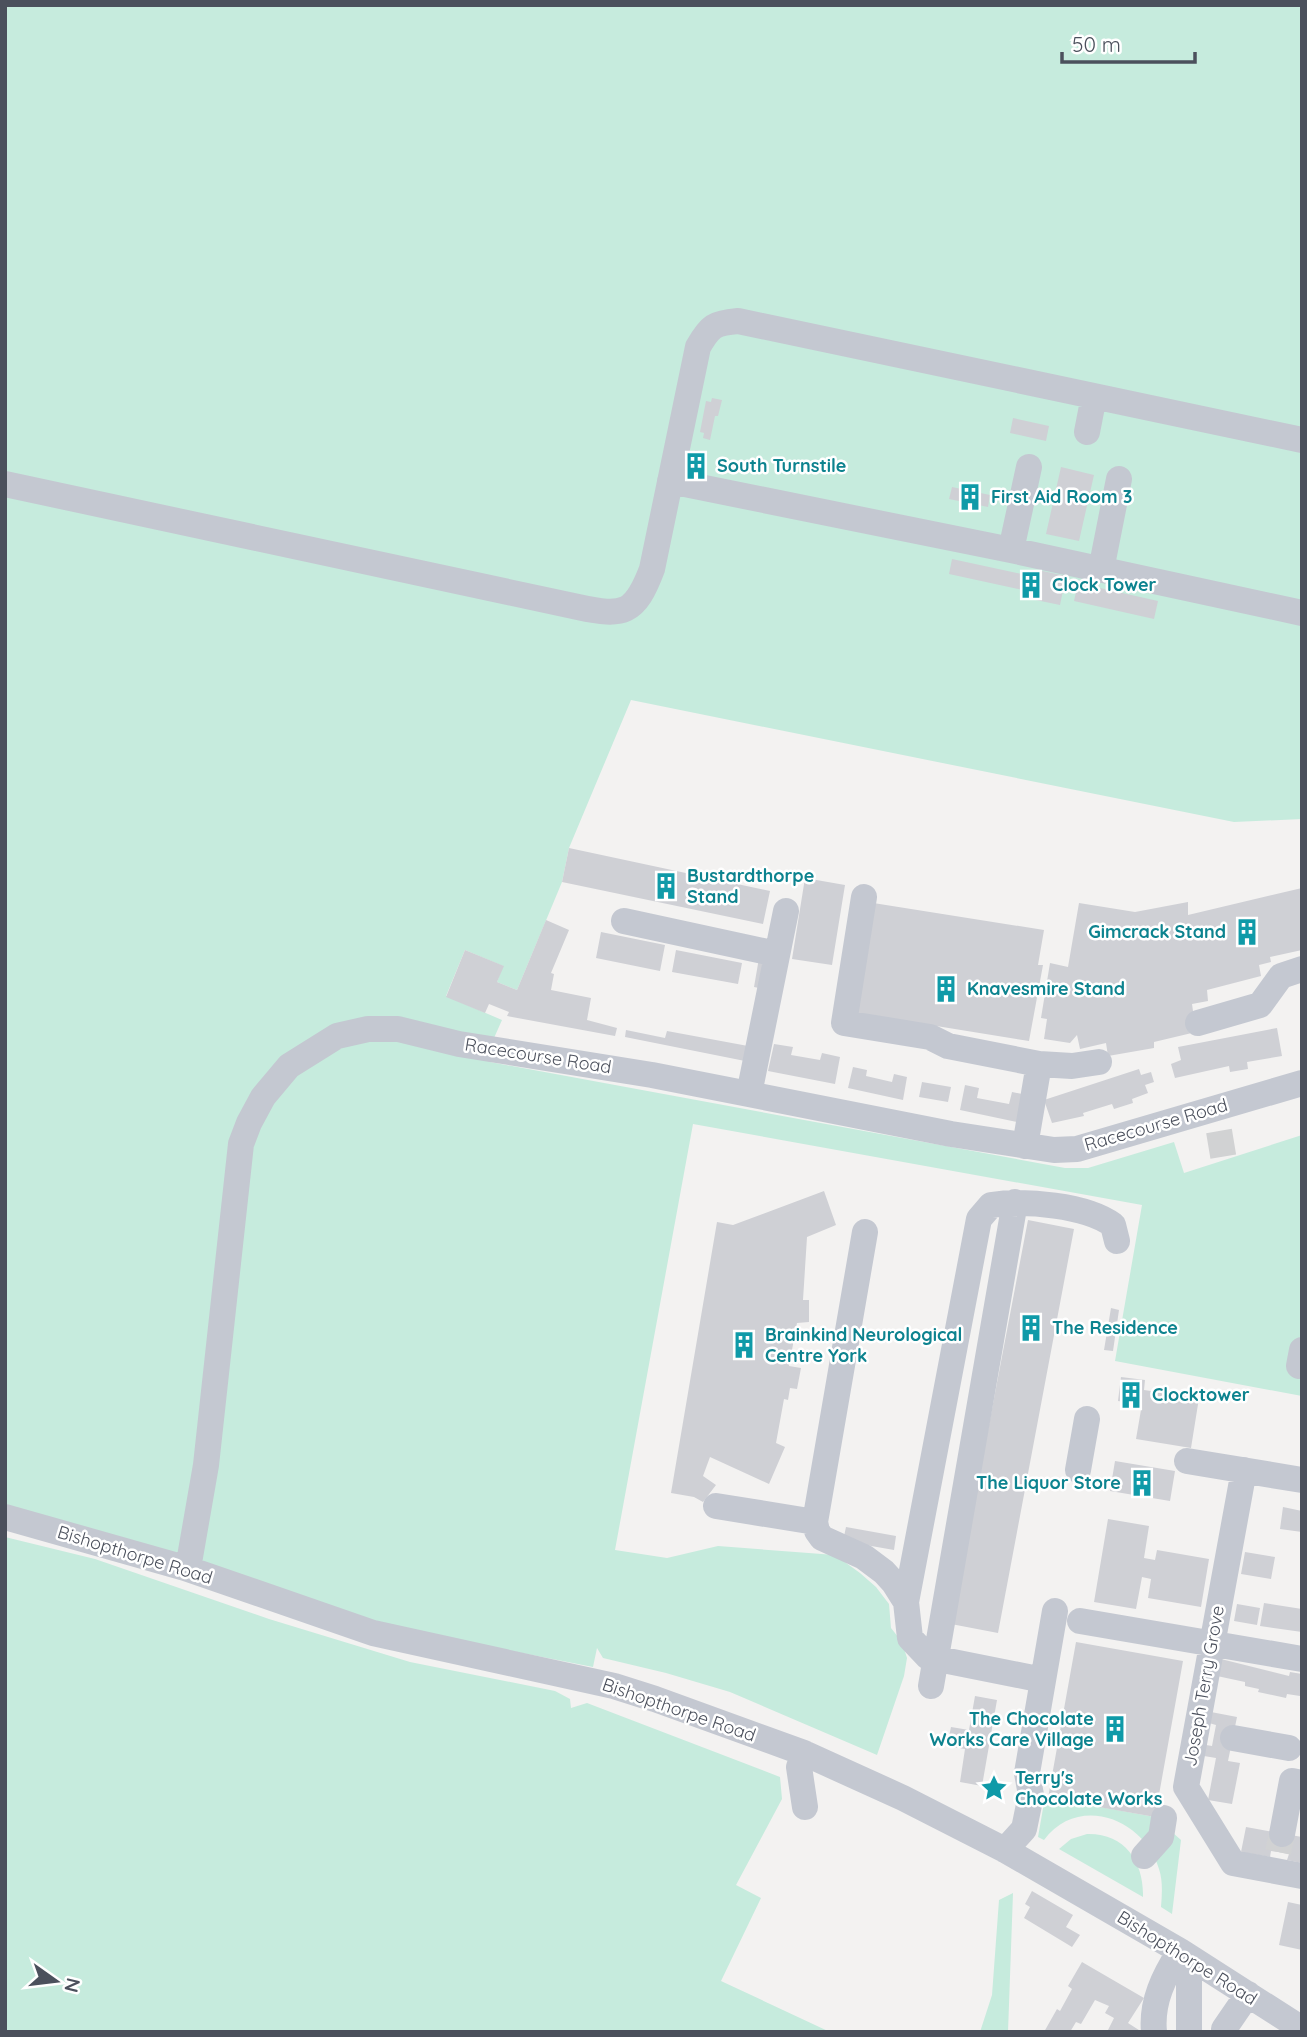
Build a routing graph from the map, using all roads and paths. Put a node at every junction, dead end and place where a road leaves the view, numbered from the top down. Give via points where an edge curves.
1 (1094, 396) junction
2 (1087, 432) dead end
3 (1302, 440) edge
4 (1029, 467) dead end
5 (1119, 479) dead end
6 (670, 481) junction
7 (5, 484) edge
8 (1011, 550) junction
9 (1101, 570) junction
10 (1302, 613) edge
11 (864, 897) dead end
12 (786, 911) dead end
13 (624, 921) dead end
14 (777, 954) junction
15 (1302, 970) edge
16 (1198, 1023) dead end
17 (1099, 1062) dead end
18 (1040, 1064) junction
19 (1302, 1083) edge
20 (749, 1094) junction
21 (1025, 1146) junction
22 (1015, 1202) junction
23 (865, 1232) dead end
24 (1117, 1241) dead end
25 (1087, 1419) dead end
26 (1187, 1461) dead end
27 (1078, 1470) dead end
28 (1244, 1470) junction
29 (1302, 1480) edge
30 (716, 1506) dead end
31 (5, 1517) edge
32 (815, 1522) junction
33 (185, 1568) junction
34 (906, 1602) junction
35 (1055, 1611) dead end
36 (1080, 1621) dead end
37 (1212, 1644) junction
38 (1302, 1659) edge
39 (936, 1660) junction
40 (1043, 1680) junction
41 (931, 1686) dead end
42 (1214, 1735) junction
43 (1289, 1748) dead end
44 (804, 1753) junction
45 (1302, 1783) edge
46 (805, 1807) dead end
47 (1164, 1818) dead end
48 (1005, 1850) junction
49 (1278, 1852) junction
50 (1144, 1856) dead end
51 (1302, 1876) edge
52 (1185, 1954) junction
53 (1248, 1994) junction
54 (1224, 2029) dead end
55 (1302, 2029) edge
56 (1154, 2032) edge
57 (1189, 2032) edge

1 - 2 street
1 - 3 street
1 - 6 street via 738,321 718,323 706,331 698,347
4 - 8 street
5 - 9 street
6 - 7 street via 644,589 632,606 617,613
6 - 8 street
8 - 9 street
9 - 10 street
11 - 18 street via 844,1023 929,1037 948,1046
12 - 14 street
13 - 14 street
14 - 20 street
15 - 16 street via 1281,976 1260,1005
17 - 18 street
18 - 21 street
19 - 21 street, Racecourse Road via 1215,1120 1077,1149
20 - 21 street, Racecourse Road
20 - 33 street, Racecourse Road via 398,1030 368,1029 337,1036 289,1066 263,1097 241,1144 206,1465
22 - 24 street via 1102,1217 1113,1225
22 - 34 street via 992,1205 979,1219
22 - 39 street
23 - 32 street
25 - 27 street
26 - 28 street
28 - 29 street
28 - 37 street, Joseph Terry Grove
30 - 32 street
31 - 33 street, Bishopthorpe Road
32 - 34 street via 822,1538 884,1572
33 - 44 street, Bishopthorpe Road via 373,1633 614,1686
34 - 39 street via 910,1639
35 - 40 street
36 - 37 street
37 - 38 street
37 - 42 street, Joseph Terry Grove
39 - 40 street
39 - 41 street
40 - 48 street via 1027,1773 1015,1792
42 - 43 street
42 - 49 street, Joseph Terry Grove via 1186,1787 1233,1863
44 - 46 street via 799,1767
44 - 48 street, Bishopthorpe Road
45 - 49 street via 1292,1781
47 - 50 street via 1161,1837
48 - 52 street, Bishopthorpe Road
49 - 51 street, Joseph Terry Grove
52 - 53 street, Bishopthorpe Road
52 - 56 street via 1167,1971 1157,1998
52 - 57 street
53 - 54 street
53 - 55 street, Bishopthorpe Road

